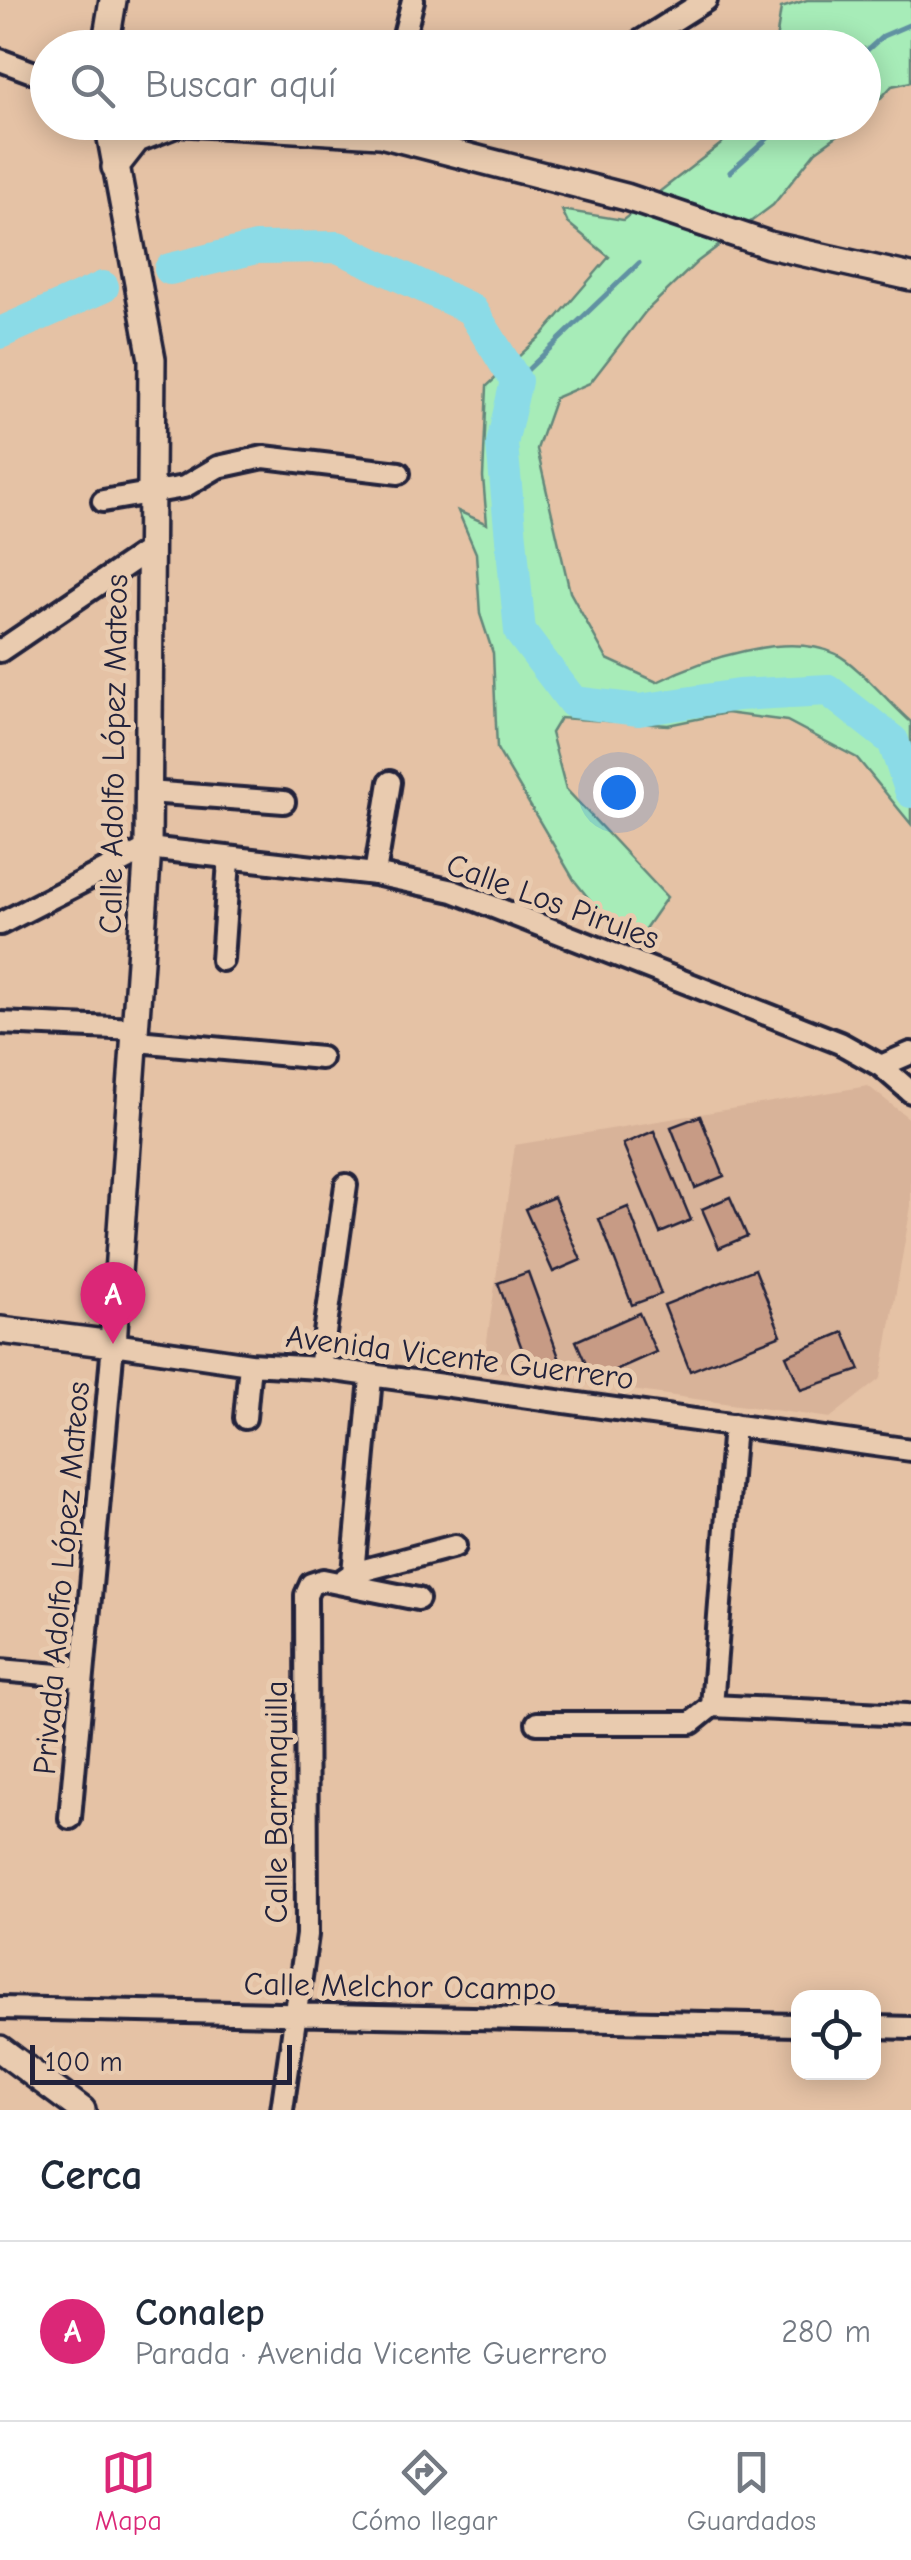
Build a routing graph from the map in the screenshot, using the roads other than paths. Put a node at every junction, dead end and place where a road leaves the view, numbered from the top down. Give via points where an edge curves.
1 (113, 0) edge
2 (413, 0) edge
3 (706, 0) edge
4 (109, 30) edge
5 (406, 30) edge
6 (658, 30) edge
7 (0, 60) edge
8 (30, 71) edge
9 (110, 140) edge
10 (137, 140) edge
11 (424, 140) edge
12 (114, 167) junction
13 (911, 277) edge
14 (399, 473) dead end
15 (150, 492) junction
16 (103, 500) dead end
17 (150, 549) junction
18 (0, 651) edge
19 (390, 782) dead end
20 (148, 792) junction
21 (284, 802) dead end
22 (148, 848) junction
23 (229, 861) junction
24 (376, 874) junction
25 (0, 924) edge
26 (222, 960) dead end
27 (0, 1023) edge
28 (137, 1035) junction
29 (911, 1053) edge
30 (321, 1058) dead end
31 (881, 1066) junction
32 (911, 1092) edge
33 (346, 1185) dead end
34 (0, 1330) edge
35 (112, 1344) junction
36 (250, 1364) junction
37 (320, 1368) junction
38 (371, 1378) junction
39 (246, 1418) dead end
40 (734, 1425) junction
41 (911, 1450) edge
42 (455, 1546) dead end
43 (347, 1577) junction
44 (418, 1599) dead end
45 (0, 1670) edge
46 (81, 1677) junction
47 (712, 1706) junction
48 (907, 1715) dead end
49 (537, 1723) dead end
50 (70, 1818) dead end
51 (0, 2008) edge
52 (295, 2014) junction
53 (791, 2025) edge
54 (881, 2027) edge
55 (911, 2028) edge
56 (0, 2048) edge
57 (82, 2110) edge
58 (282, 2110) edge

1 - 4 main road
2 - 5 street
3 - 6 street
7 - 8 street
9 - 12 main road, Calle Adolfo López Mateos
10 - 12 main road
11 - 13 main road via 769,245
12 - 15 main road, Calle Adolfo López Mateos via 152,359
14 - 15 street via 264,457 218,467 184,487
15 - 16 street
15 - 17 main road, Calle Adolfo López Mateos
17 - 18 street
17 - 20 main road, Calle Adolfo López Mateos
19 - 24 street
20 - 21 street
20 - 22 main road, Calle Adolfo López Mateos
22 - 23 street, Calle Los Pirules
22 - 25 street
22 - 28 main road, Calle Adolfo López Mateos
23 - 24 street, Calle Los Pirules
23 - 26 street
24 - 31 street, Calle Los Pirules via 453,891 840,1043
27 - 28 street
28 - 30 street
28 - 35 main road, Calle Adolfo López Mateos
29 - 31 street
31 - 32 street, Calle Los Pirules
33 - 37 street
34 - 35 main road, Avenida Vicente Guerrero
35 - 36 street, Avenida Vicente Guerrero
35 - 46 street, Privada Adolfo López Mateos
36 - 37 street, Avenida Vicente Guerrero
36 - 39 street
37 - 38 street, Avenida Vicente Guerrero
38 - 40 street, Avenida Vicente Guerrero
38 - 43 street
40 - 41 street, Avenida Vicente Guerrero
40 - 47 street
42 - 43 street
43 - 44 street
43 - 52 street, Calle Barranquilla via 311,1584 306,1595 306,1935
45 - 46 street
46 - 50 street, Privada Adolfo López Mateos
47 - 48 street
47 - 49 street via 691,1723
51 - 52 street, Calle Melchor Ocampo
52 - 53 street, Calle Melchor Ocampo
52 - 58 street, Calle Barranquilla
54 - 55 street
56 - 57 main road

